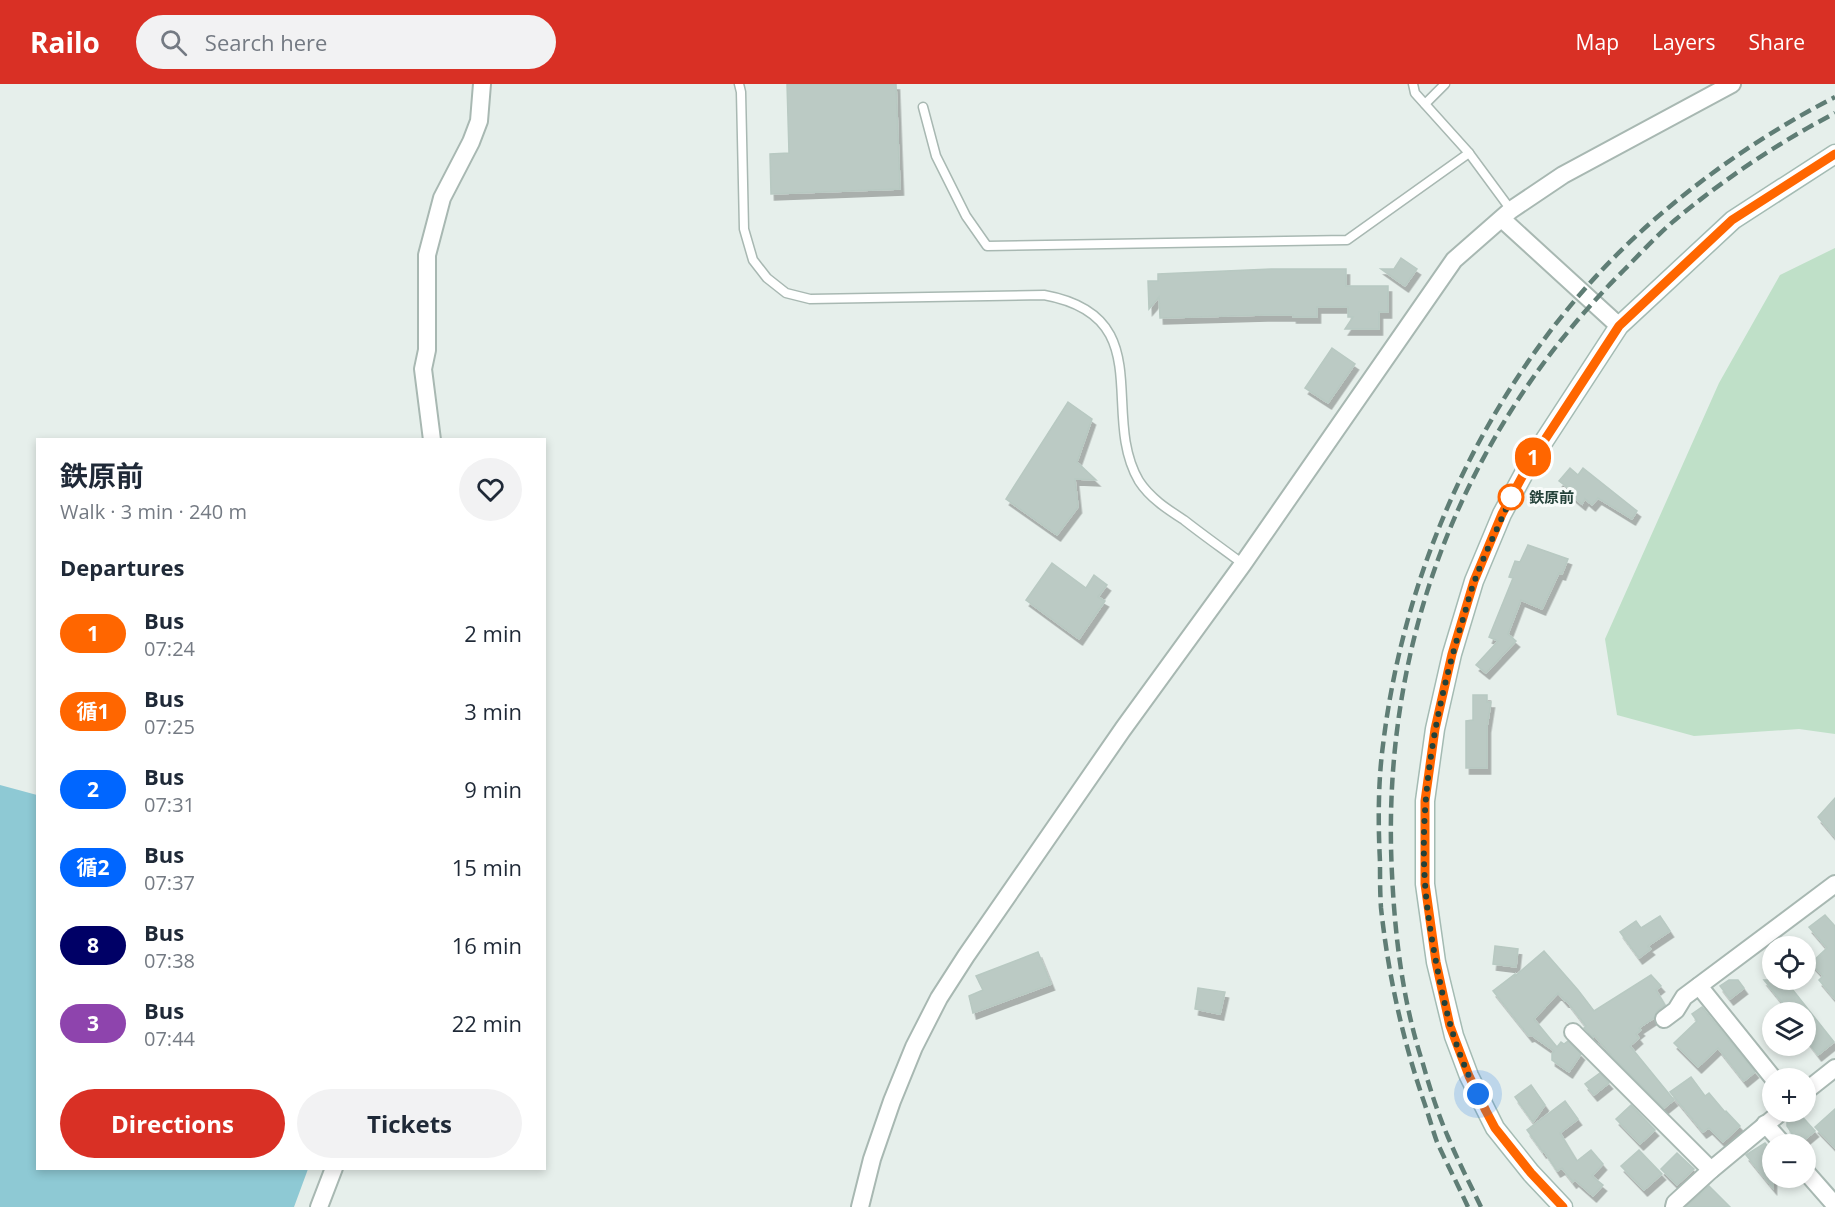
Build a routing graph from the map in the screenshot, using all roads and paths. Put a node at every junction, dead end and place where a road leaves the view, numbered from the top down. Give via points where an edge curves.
1 (482, 84) edge
2 (739, 84) edge
3 (1413, 84) edge
4 (1445, 84) edge
5 (1723, 86) edge
6 (1425, 104) junction
7 (923, 107) dead end
8 (1469, 153) junction
9 (1835, 154) edge
10 (1506, 214) junction
11 (1619, 326) junction
12 (432, 438) edge
13 (1243, 564) junction
14 (1835, 884) edge
15 (1699, 987) junction
16 (1664, 1019) dead end
17 (1573, 1032) dead end
18 (1765, 1068) edge
19 (1835, 1068) edge
20 (1816, 1083) edge
21 (1768, 1122) edge
22 (1766, 1124) junction
23 (1774, 1134) edge
24 (333, 1170) edge
25 (1711, 1170) junction
26 (1816, 1183) edge
27 (1835, 1205) edge
28 (320, 1207) edge
29 (860, 1207) edge
30 (1563, 1207) edge
31 (1674, 1207) edge

1 - 12 street via 479,120 442,198 427,255 427,350 423,369
2 - 13 lane via 744,230 753,260 767,278 786,293 810,299 1044,295 1065,299 1088,311 1105,327 1116,347 1124,427 1139,480 1150,496
3 - 6 lane
4 - 6 lane
5 - 10 street via 1563,176
6 - 8 lane
7 - 8 lane via 936,156 966,216 987,246 1347,240
8 - 10 lane
9 - 11 street via 1732,220
10 - 11 street
10 - 13 street via 1454,260
11 - 30 street via 1529,464 1502,514 1474,581 1435,729 1425,801 1425,884 1450,1026 1495,1128
13 - 29 street via 1123,729 939,998 892,1101
14 - 15 street
15 - 16 street
15 - 18 street
17 - 25 street
19 - 20 street
21 - 22 street
22 - 23 street
22 - 25 street
24 - 28 street
25 - 31 street
26 - 27 street

